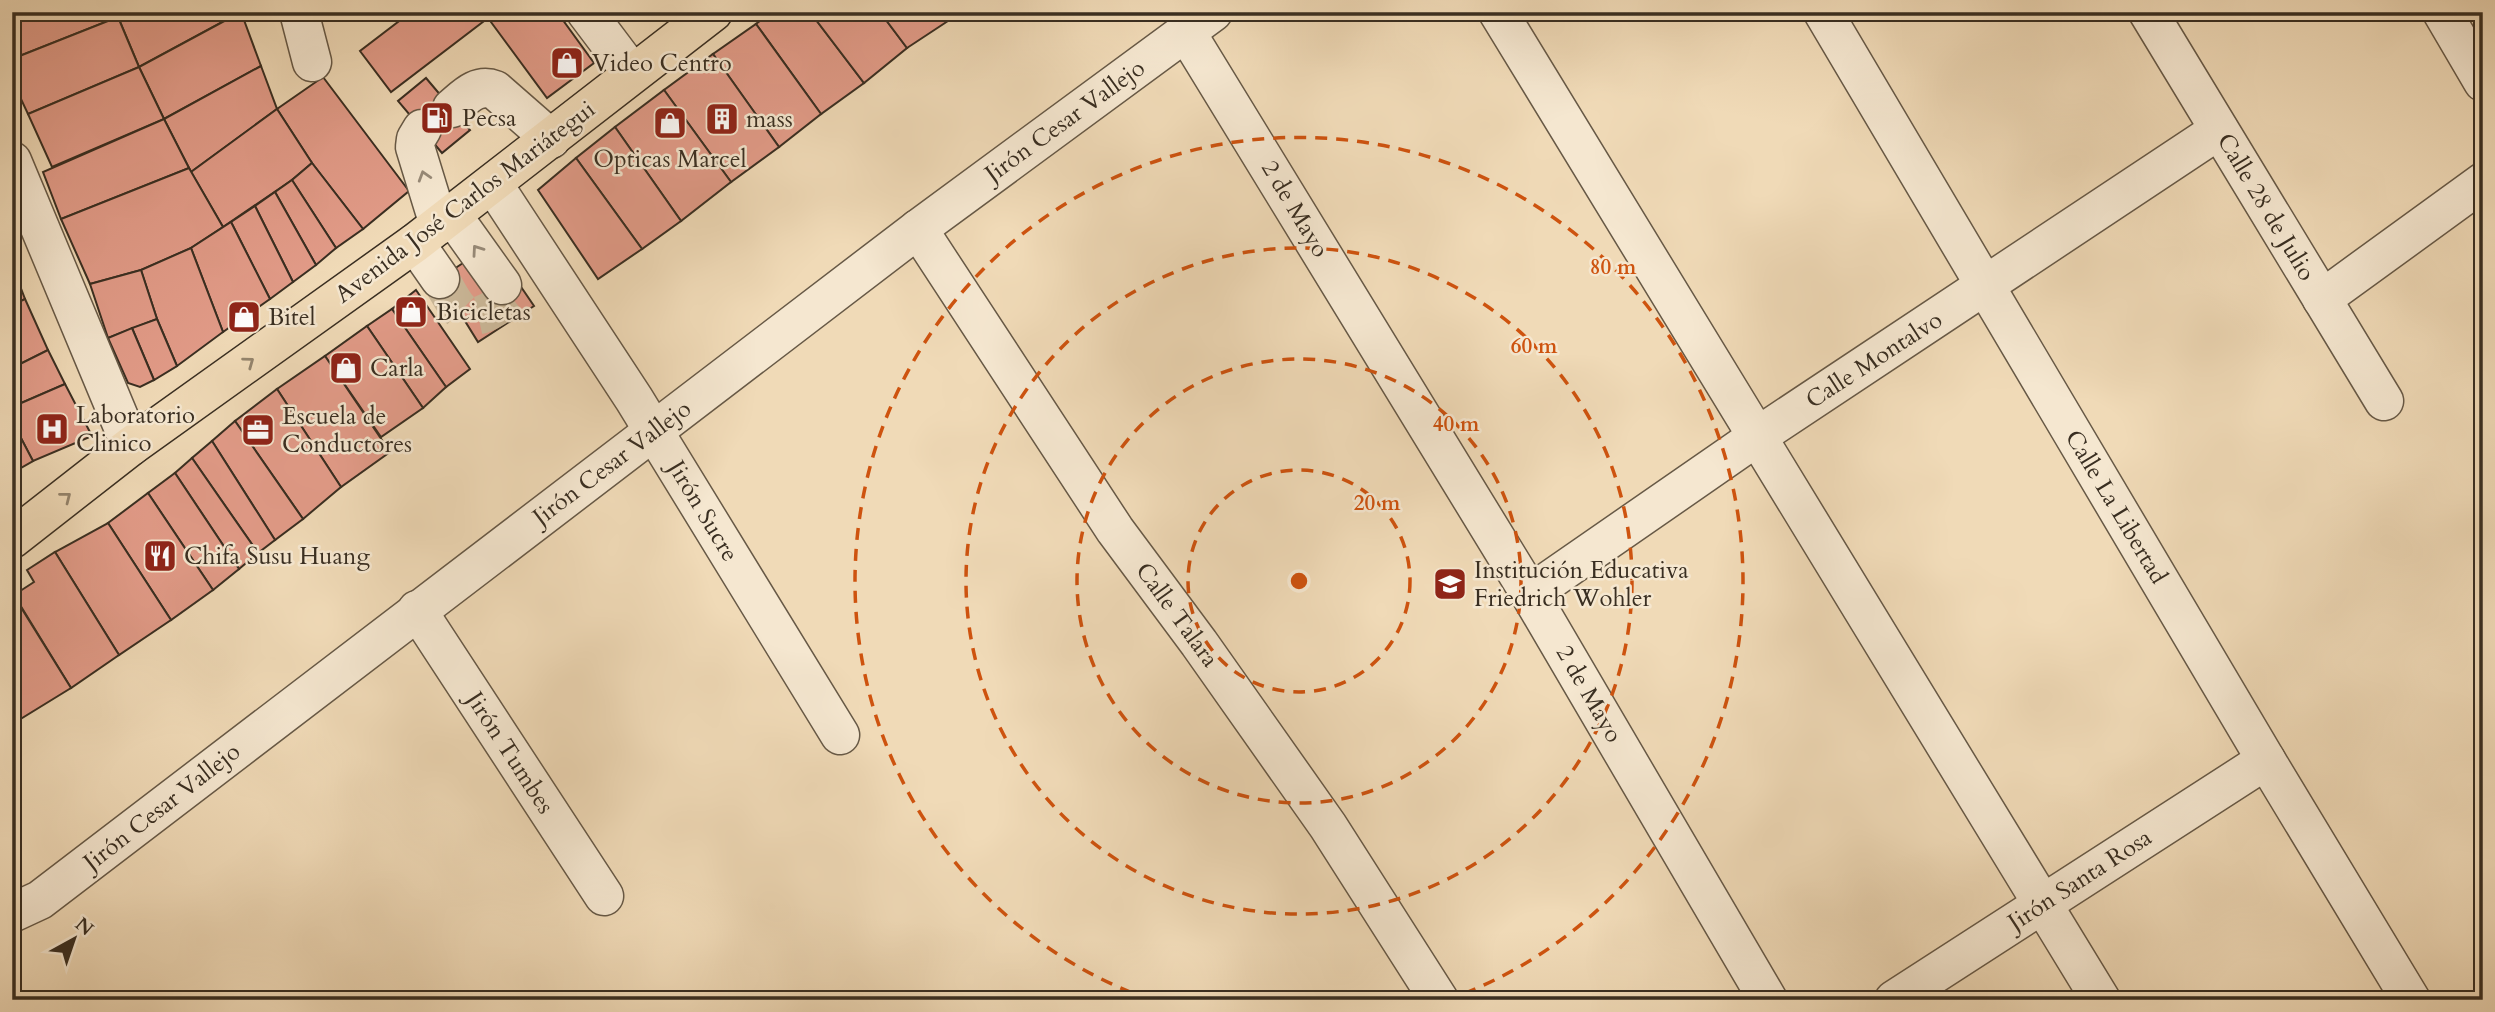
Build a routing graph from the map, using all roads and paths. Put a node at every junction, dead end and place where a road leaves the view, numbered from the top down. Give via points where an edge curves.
1 (299, 12) edge
2 (586, 12) edge
3 (713, 12) edge
4 (1499, 12) edge
5 (1822, 12) edge
6 (2148, 12) edge
7 (2442, 12) edge
8 (1200, 22) edge
9 (312, 62) dead end
10 (632, 74) junction
11 (2483, 82) edge
12 (2219, 130) junction
13 (551, 139) junction
14 (12, 161) edge
15 (2483, 182) edge
16 (493, 184) junction
17 (436, 228) junction
18 (918, 229) junction
19 (440, 279) tunnel mouth
20 (524, 281) junction
21 (1986, 287) junction
22 (2322, 299) junction
23 (2384, 401) dead end
24 (654, 432) junction
25 (1758, 436) junction
26 (131, 446) junction
27 (12, 539) edge
28 (1530, 594) junction
29 (417, 610) junction
30 (840, 735) dead end
31 (2266, 760) junction
32 (604, 896) dead end
33 (2043, 903) junction
34 (12, 913) edge
35 (1439, 1000) edge
36 (1768, 1000) edge
37 (1894, 1000) edge
38 (2101, 1000) edge
39 (2411, 1000) edge

1 - 9 street
2 - 10 street
3 - 10 main road, Avenida José Carlos Mariátegui
4 - 25 street
5 - 21 street, Calle La Libertad
6 - 12 street, Calle 28 de Julio
7 - 11 street
8 - 18 street, Jirón Cesar Vallejo
8 - 28 street, 2 de Mayo
10 - 13 main road, Avenida José Carlos Mariátegui
12 - 21 street, Calle Montalvo
12 - 22 street, Calle 28 de Julio
13 - 16 main road, Avenida José Carlos Mariátegui
17 -> 13 street via 415,147 416,139 437,118 486,86
14 - 26 street
15 - 22 street
16 - 17 main road, Avenida José Carlos Mariátegui
16 - 20 street, Jirón Sucre
17 - 19 street
20 -> 17 street
26 -> 17 main road, Avenida José Carlos Mariátegui
18 - 24 street, Jirón Cesar Vallejo
18 - 35 street, Calle Talara via 1115,530 1328,826
20 - 24 street, Jirón Sucre
21 - 25 street, Calle Montalvo
21 - 31 street, Calle La Libertad
22 - 23 street, Calle 28 de Julio
24 - 29 street, Jirón Cesar Vallejo
24 - 30 street, Jirón Sucre
25 - 28 street, Calle Montalvo
25 - 33 street
27 -> 26 main road, Avenida José Carlos Mariátegui
28 - 36 street, 2 de Mayo
29 - 32 street, Jirón Tumbes
29 - 34 street, Jirón Cesar Vallejo via 40,900
31 - 33 street, Jirón Santa Rosa
31 - 39 street, Calle La Libertad
33 - 37 street, Jirón Santa Rosa
33 - 38 street

